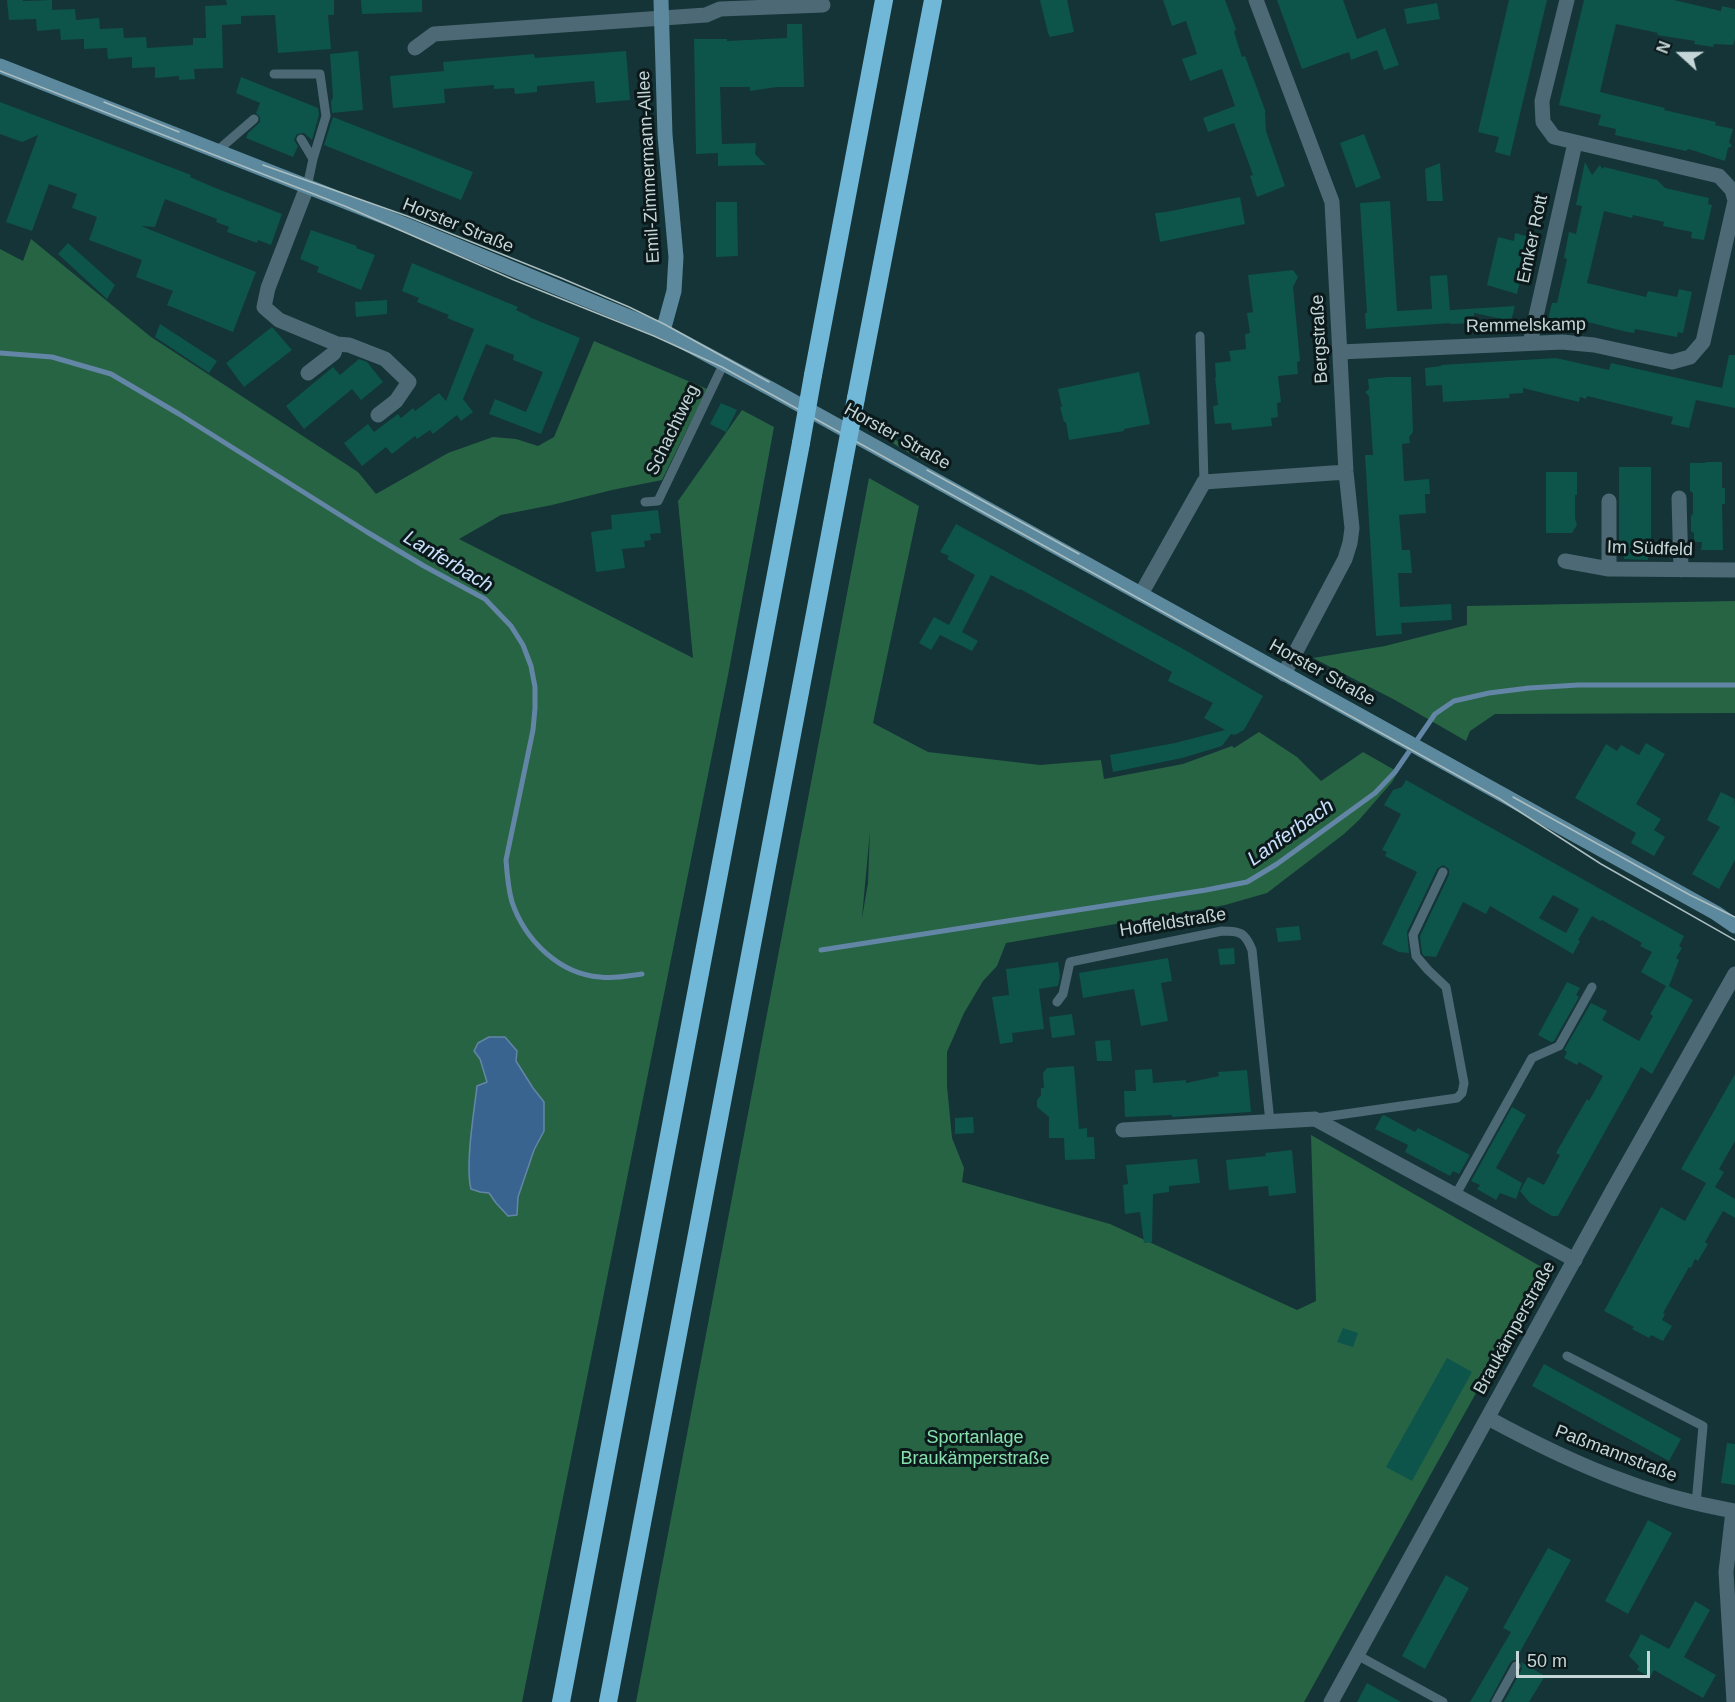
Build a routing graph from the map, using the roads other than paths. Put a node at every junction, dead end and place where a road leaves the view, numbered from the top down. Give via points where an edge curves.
1 (661, 0) edge
2 (884, 0) edge
3 (933, 0) edge
4 (1256, 0) edge
5 (1567, 0) edge
6 (823, 6) dead end
7 (662, 18) junction
8 (415, 48) dead end
9 (0, 66) edge
10 (274, 74) dead end
11 (254, 119) dead end
12 (301, 139) dead end
13 (1575, 143) junction
14 (217, 151) junction
15 (313, 159) junction
16 (307, 187) junction
17 (1734, 192) edge
18 (663, 331) junction
19 (1200, 336) dead end
20 (1530, 343) junction
21 (337, 344) junction
22 (1340, 352) junction
23 (724, 363) junction
24 (308, 373) dead end
25 (378, 415) dead end
26 (1346, 472) junction
27 (1204, 482) junction
28 (1679, 498) dead end
29 (1609, 501) dead end
30 (645, 502) dead end
31 (1565, 561) dead end
32 (1609, 569) junction
33 (1680, 570) junction
34 (1735, 570) edge
35 (1141, 594) junction
36 (1284, 674) junction
37 (1443, 872) dead end
38 (1735, 926) edge
39 (1735, 974) edge
40 (1592, 987) dead end
41 (1057, 1002) dead end
42 (1315, 1119) junction
43 (1270, 1122) junction
44 (1123, 1130) dead end
45 (1455, 1196) junction
46 (1575, 1260) junction
47 (1567, 1356) dead end
48 (1488, 1418) junction
49 (1696, 1504) junction
50 (1734, 1511) edge
51 (1357, 1655) junction
52 (1516, 1666) dead end
53 (561, 1702) edge
54 (608, 1702) edge
55 (1331, 1702) edge
56 (1443, 1702) edge
57 (1496, 1702) edge
58 (1734, 1702) edge

1 - 7 main road, Emil-Zimmermann-Allee
2 - 53 highway, bridge
3 - 54 highway, bridge
4 - 22 street, Bergstraße via 1332,202
5 - 13 street, Remmelskamp via 1542,101 1543,122 1554,137
6 - 7 street via 720,9 706,15
7 - 8 street via 434,34
7 - 18 main road, Emil-Zimmermann-Allee via 665,135 676,256 674,291
9 - 14 main road, Horster Straße
10 - 15 lane via 320,74 326,117
11 - 14 lane
12 - 15 lane
13 - 17 street, Remmelskamp via 1719,176
13 - 20 street, Emker Rott
14 - 16 main road, Horster Straße
15 - 16 lane
16 - 18 main road, Horster Straße
16 - 21 street via 264,307 279,320
17 - 20 street, Remmelskamp via 1703,342 1690,357 1672,362 1594,345
18 - 23 main road, Horster Straße
19 - 27 lane
20 - 22 street, Remmelskamp
21 - 24 street via 334,353
21 - 25 street via 386,359 409,382 396,401
22 - 26 street, Bergstraße
23 - 30 lane, Schachtweg via 658,501
23 - 35 main road, Horster Straße
26 - 27 street
26 - 36 street, Bergstraße via 1350,543
27 - 35 street
28 - 33 street
29 - 32 street
31 - 32 street, Im Südfeld
32 - 33 street, Im Südfeld
33 - 34 street, Im Südfeld
35 - 36 main road, Horster Straße
36 - 38 main road, Horster Straße
37 - 42 lane via 1413,935 1416,956 1446,987 1464,1083 1462,1093 1457,1098
39 - 46 street, Braukämperstraße
40 - 45 lane via 1560,1046 1532,1058
41 - 43 lane, Hoffeldstraße via 1064,994 1070,962 1237,931 1248,938 1252,950
42 - 43 street
42 - 45 street
43 - 44 street
45 - 46 street
46 - 48 street, Braukämperstraße
47 - 49 lane via 1703,1425
48 - 49 street, Paßmannstraße via 1602,1473
48 - 51 street, Braukämperstraße
49 - 50 street, Paßmannstraße
50 - 58 street via 1726,1572
51 - 55 street, Braukämperstraße
51 - 56 lane
52 - 57 lane

